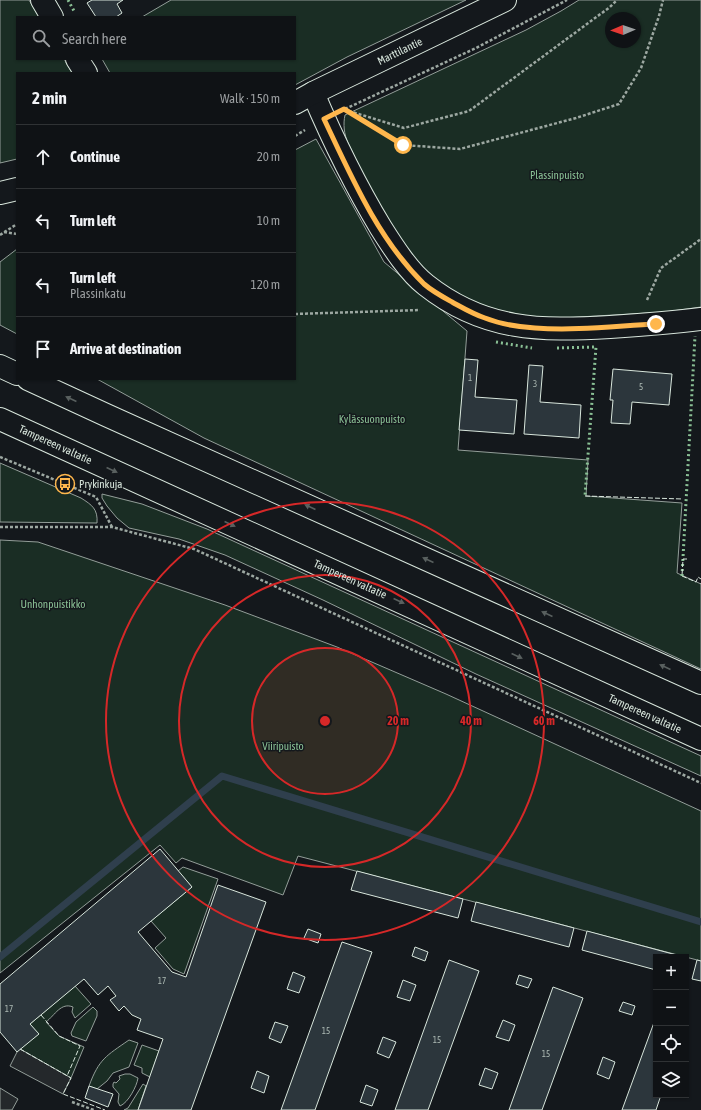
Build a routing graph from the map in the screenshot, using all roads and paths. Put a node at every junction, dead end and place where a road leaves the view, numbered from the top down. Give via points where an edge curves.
1 (42, 0) edge
2 (505, 0) edge
3 (567, 0) edge
4 (617, 0) edge
5 (663, 0) edge
6 (51, 16) edge
7 (78, 60) edge
8 (85, 72) edge
9 (304, 98) edge
10 (344, 109) junction
11 (324, 119) junction
12 (296, 135) edge
13 (16, 189) edge
14 (0, 193) edge
15 (16, 225) edge
16 (4, 232) junction
17 (16, 234) edge
18 (0, 235) edge
19 (701, 239) edge
20 (421, 310) dead end
21 (296, 314) edge
22 (701, 319) edge
23 (638, 325) junction
24 (0, 366) edge
25 (16, 374) edge
26 (30, 380) edge
27 (0, 419) edge
28 (0, 457) edge
29 (0, 527) edge
30 (112, 527) junction
31 (701, 683) edge
32 (701, 739) edge
33 (701, 783) edge
34 (72, 1102) dead end
35 (94, 1110) edge

1 - 6 main road
2 - 9 main road, Marttilantie
3 - 10 path via 476,48
4 - 10 path via 469,111 404,128
5 - 10 path via 641,68 619,104 460,149 403,145
7 - 8 main road
9 - 11 main road
11 - 12 path
11 - 23 main road via 354,181 391,243 425,285 444,298 485,319 534,328 570,329
13 - 14 main road
15 - 16 path
16 - 17 path
16 - 18 path
19 - 23 path via 661,268
20 - 21 path
22 - 23 main road
24 - 25 main road
31 -> 26 main road
27 -> 32 main road, Tampereen valtatie
28 - 30 path via 96,497
29 - 30 path
30 - 33 path via 194,549
34 - 35 path

